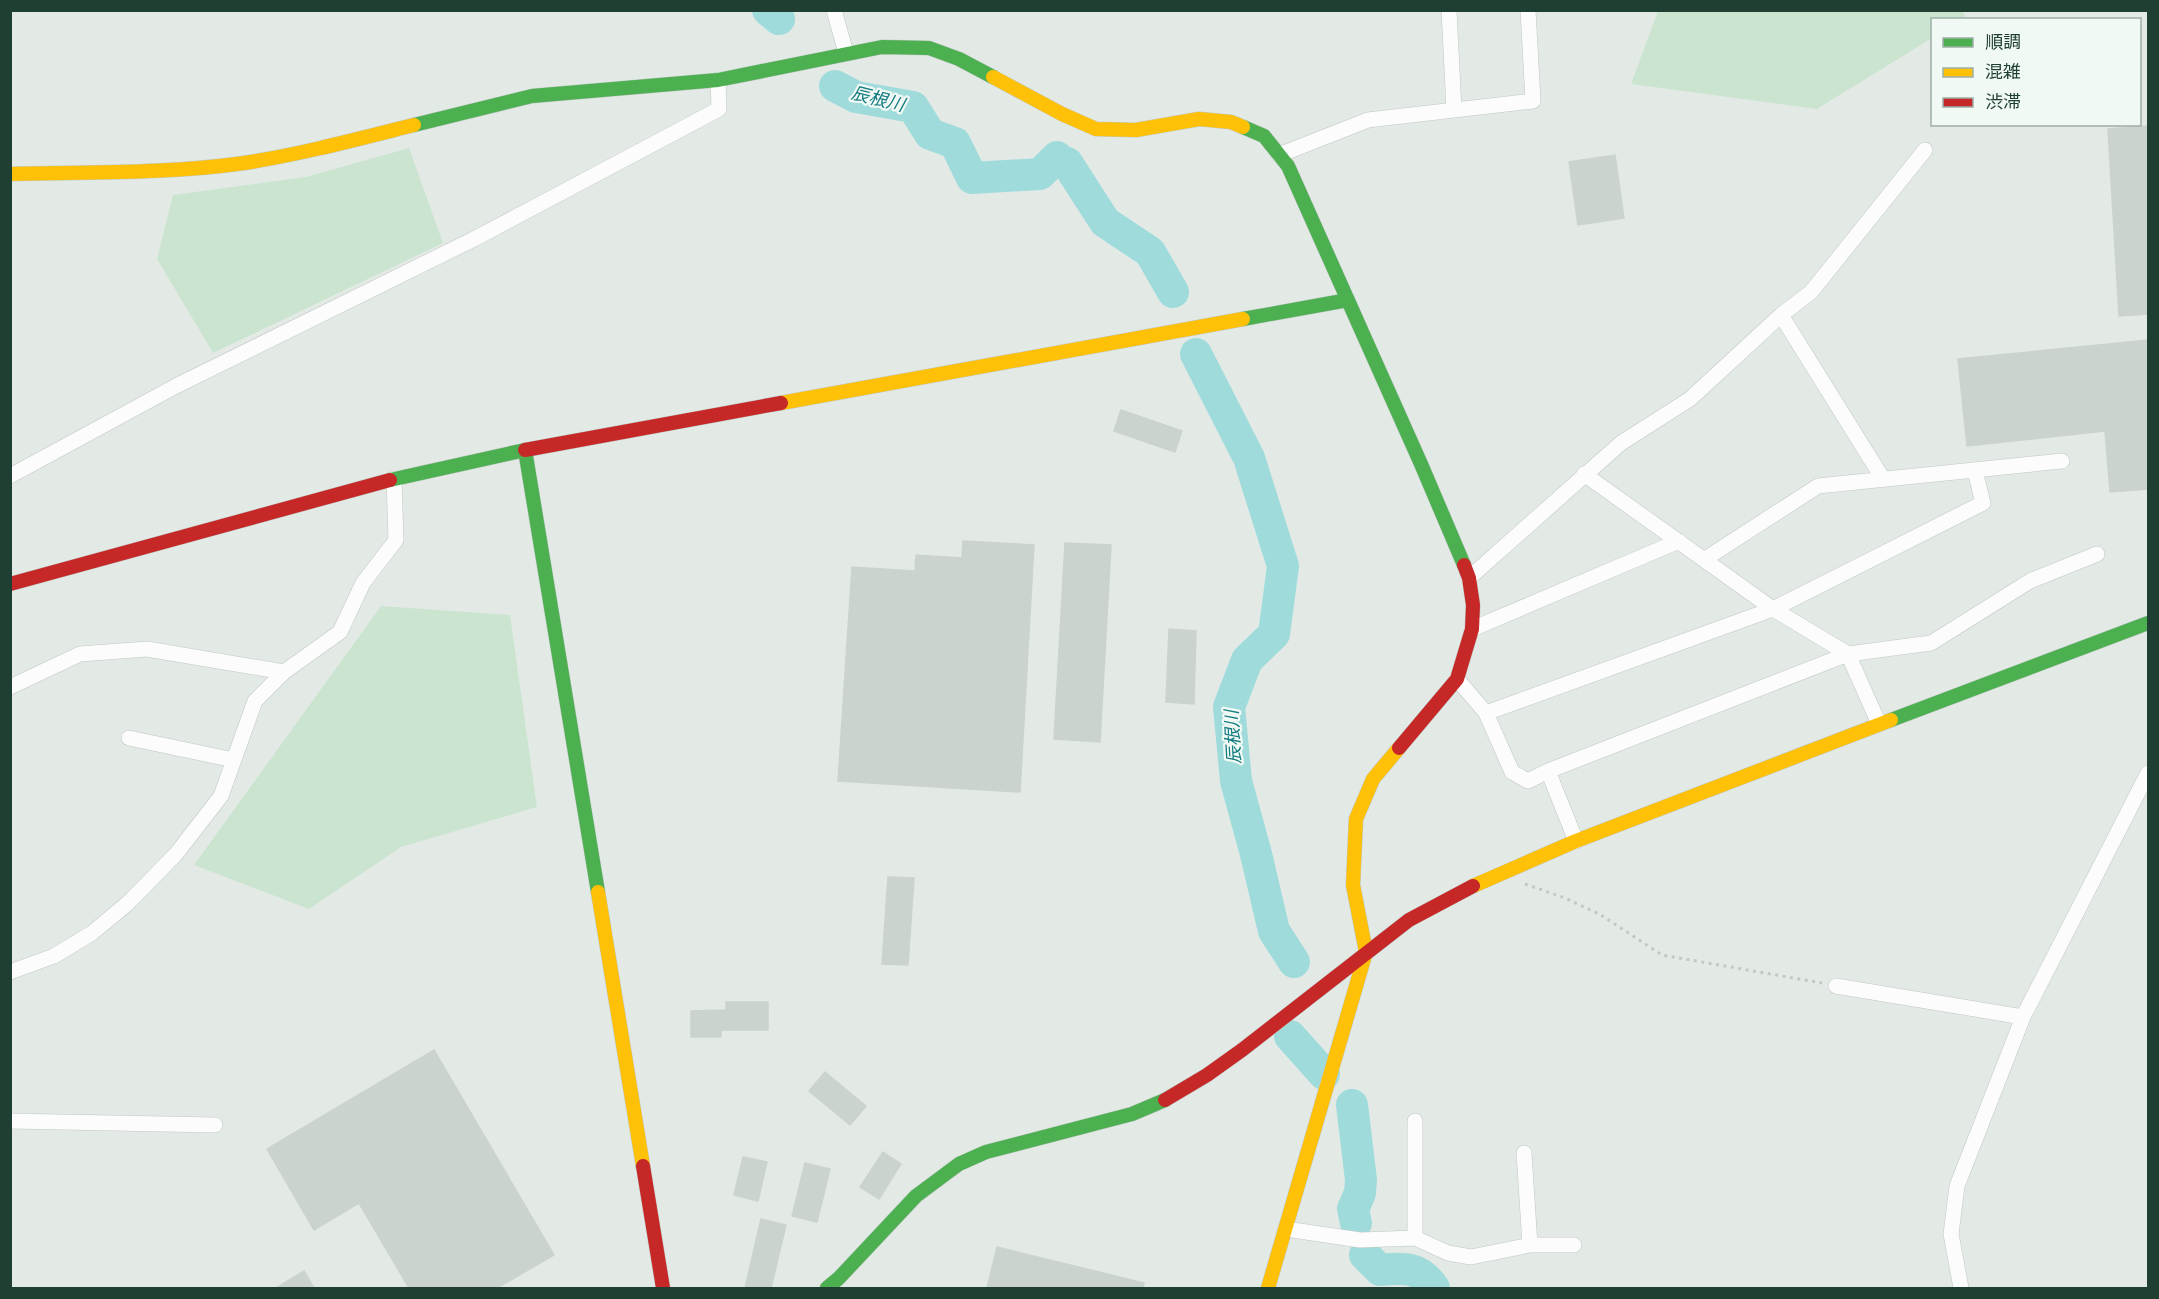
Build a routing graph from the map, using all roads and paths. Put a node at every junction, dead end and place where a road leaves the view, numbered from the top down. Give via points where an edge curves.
1 (834, 10) edge
2 (1449, 10) edge
3 (1528, 10) edge
4 (846, 53) junction
5 (718, 80) junction
6 (1454, 110) junction
7 (1924, 150) dead end
8 (1279, 155) junction
9 (10, 174) edge
10 (1348, 300) junction
11 (1781, 315) junction
12 (525, 450) junction
13 (2062, 461) dead end
14 (1975, 471) junction
15 (1584, 474) junction
16 (10, 476) edge
17 (394, 478) junction
18 (1883, 479) junction
19 (1679, 541) junction
20 (2097, 554) dead end
21 (1705, 559) junction
22 (1469, 578) junction
23 (10, 584) edge
24 (1773, 609) junction
25 (2148, 623) edge
26 (1472, 629) junction
27 (1848, 654) junction
28 (285, 672) junction
29 (1457, 679) junction
30 (10, 687) edge
31 (1486, 713) junction
32 (1880, 724) junction
33 (129, 738) dead end
34 (234, 760) junction
35 (1548, 771) junction
36 (2148, 773) edge
37 (1576, 841) junction
38 (1506, 871) junction
39 (1366, 952) junction
40 (10, 972) edge
41 (1836, 986) joint
42 (2023, 1017) junction
43 (10, 1120) edge
44 (1415, 1122) dead end
45 (215, 1125) dead end
46 (1524, 1153) dead end
47 (1286, 1229) junction
48 (1415, 1238) junction
49 (1530, 1245) junction
50 (1574, 1245) dead end
51 (663, 1288) edge
52 (826, 1288) edge
53 (1268, 1288) edge
54 (1961, 1288) edge

1 - 4 street
2 - 6 street
3 - 6 street via 1533,101
4 - 5 street
4 - 8 street via 882,47 929,48 959,59 1096,129 1136,130 1199,119 1232,122 1264,136
5 - 9 street via 532,96 305,152 243,163 176,170
5 - 16 street via 719,109 474,239 176,386
6 - 8 street via 1368,120
7 - 11 street via 1811,292
8 - 10 street via 1288,166
10 - 12 street
10 - 22 street
11 - 15 street via 1690,399 1622,442
11 - 18 street
12 - 17 street
12 - 51 street
13 - 14 street
14 - 18 street
14 - 24 street via 1983,503
15 - 19 street
15 - 22 street
17 - 23 street
17 - 28 street via 396,540 363,583 340,632
18 - 21 street via 1818,486
19 - 21 street
19 - 26 street
20 - 27 street via 2030,581 1930,643
21 - 24 street
22 - 26 street
24 - 27 street
24 - 31 street
25 - 32 street
26 - 29 street
27 - 32 street
27 - 35 street
28 - 30 street via 147,649 80,654
28 - 34 street via 255,701
29 - 31 street
29 - 39 street via 1373,779 1356,819 1353,885
31 - 35 street via 1512,772 1528,781
32 - 37 street
33 - 34 street
34 - 40 street via 221,796 176,854 128,903 92,933 54,956
35 - 37 street
36 - 42 street
37 - 38 street
38 - 39 street via 1409,920
38 - 41 path via 1523,884 1601,915 1662,955
39 - 47 street
39 - 52 street via 1242,1050 1172,1097 1132,1114 986,1152 959,1164 916,1196
41 - 42 street
42 - 54 street via 1957,1186 1951,1234
43 - 45 street
44 - 48 street
46 - 49 street
47 - 48 street via 1360,1240
47 - 53 street
48 - 49 street via 1448,1253 1471,1257
49 - 50 street

